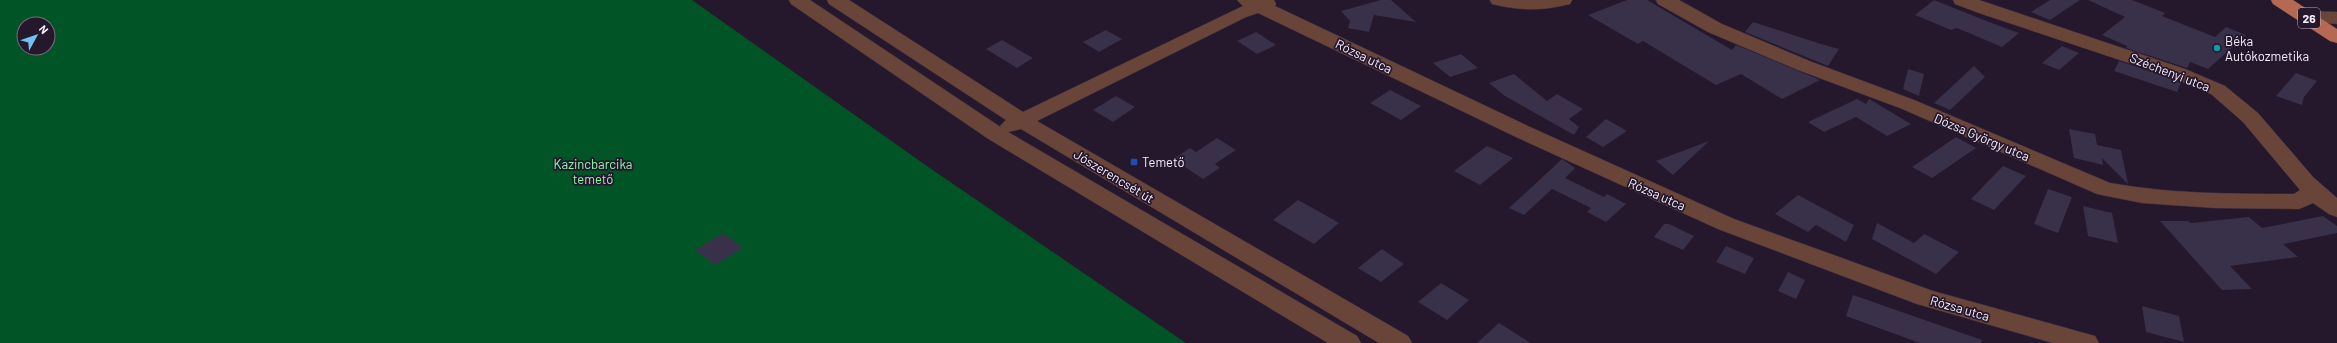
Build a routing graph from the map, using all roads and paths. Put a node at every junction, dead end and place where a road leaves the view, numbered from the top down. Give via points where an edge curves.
1 (798, 0) edge
2 (836, 0) edge
3 (1499, 0) edge
4 (1563, 0) edge
5 (1665, 0) edge
6 (1962, 0) edge
7 (2280, 0) edge
8 (1262, 2) edge
9 (2308, 17) junction
10 (2337, 18) edge
11 (2337, 36) edge
12 (1022, 121) junction
13 (995, 133) junction
14 (2314, 192) junction
15 (2337, 209) edge
16 (1348, 343) edge
17 (1399, 343) edge
18 (2086, 343) edge

1 - 13 street, Jószerencsét út
2 - 12 street, Jószerencsét út
3 - 4 street via 1524,6
5 - 14 street, Dózsa György utca via 1715,28 1805,66 1907,104 2105,189 2142,196 2215,201 2299,202
6 - 14 street, Széchenyi utca via 2056,34 2136,58 2218,90 2248,114
7 - 9 main road, 26
8 - 12 street
8 - 18 street, Rózsa utca via 1523,132 1726,224 1926,298
9 - 10 street
9 - 11 main road, 26
12 - 13 street
12 - 17 street, Jószerencsét út
13 - 16 street, Jószerencsét út
14 - 15 street, Széchenyi utca

